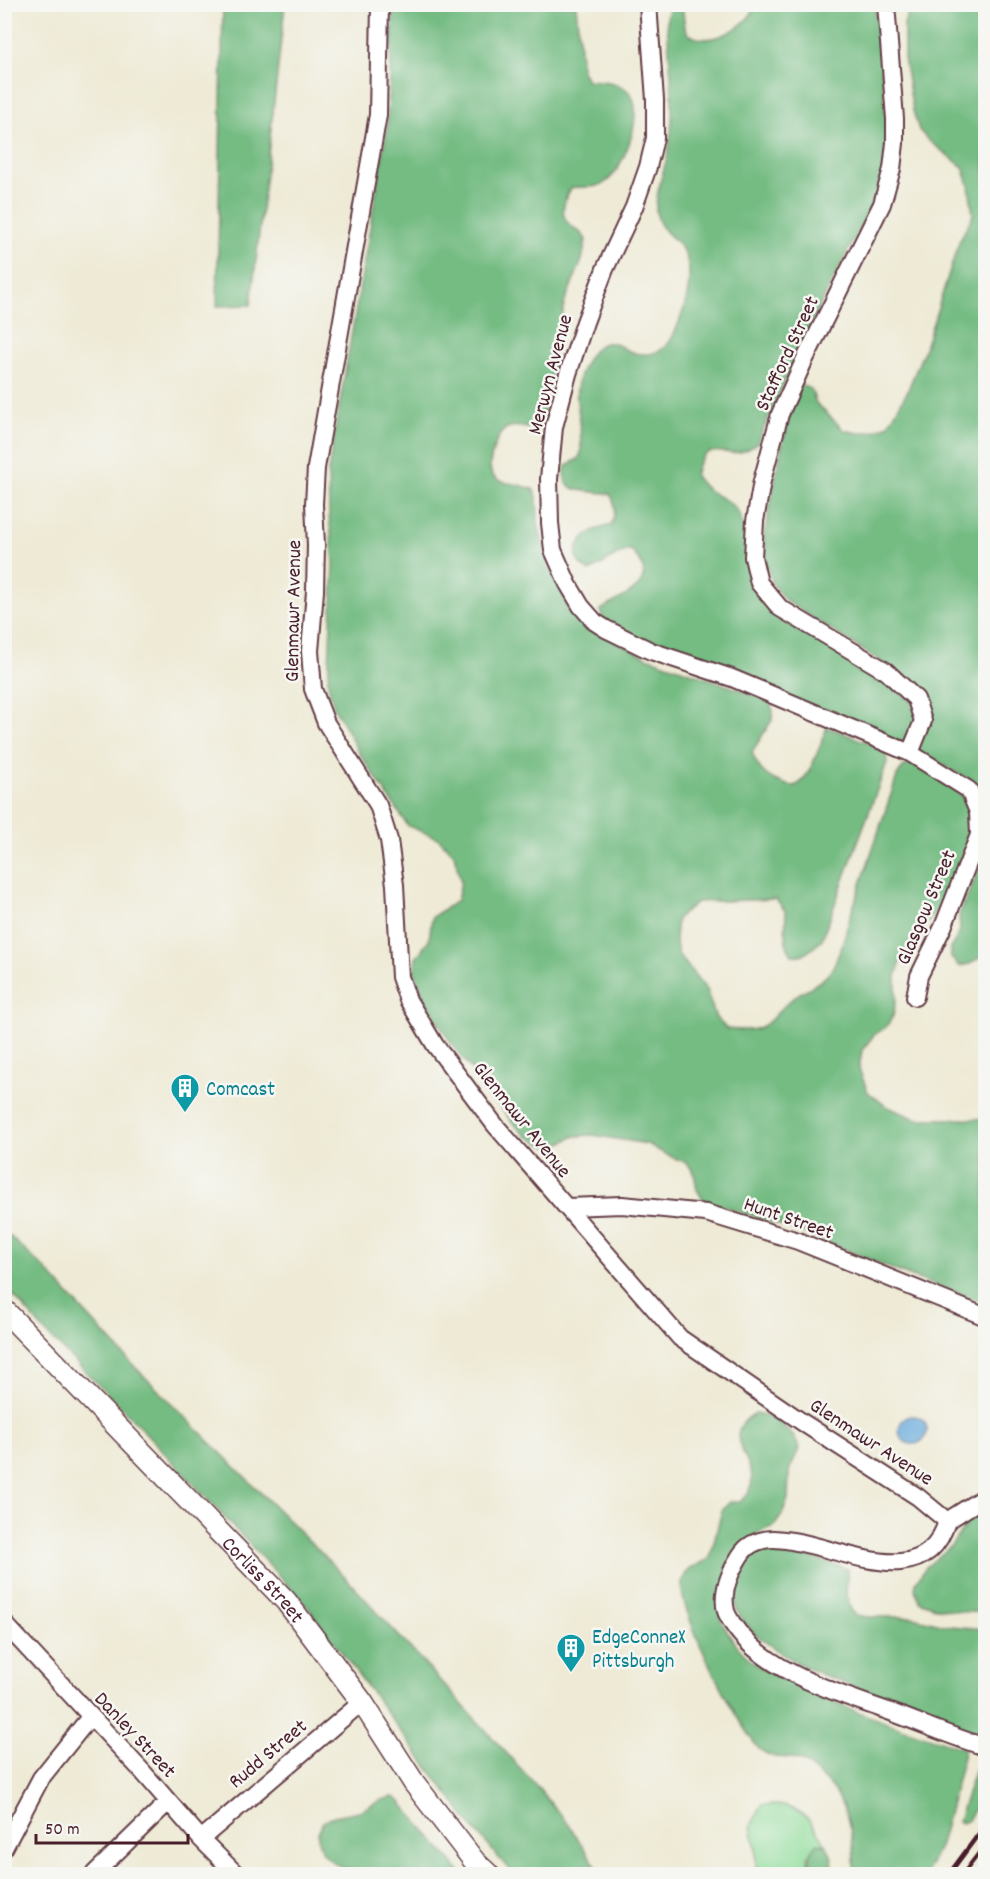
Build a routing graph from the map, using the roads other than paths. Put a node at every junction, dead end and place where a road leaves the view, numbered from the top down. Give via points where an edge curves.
1 (380, 4) edge
2 (648, 4) edge
3 (886, 4) edge
4 (910, 753) junction
5 (979, 835) joint
6 (915, 997) dead end
7 (567, 1207) junction
8 (4, 1310) edge
9 (986, 1317) edge
10 (986, 1496) edge
11 (947, 1521) junction
12 (4, 1623) edge
13 (362, 1702) junction
14 (90, 1717) junction
15 (986, 1747) edge
16 (168, 1802) junction
17 (201, 1839) junction
18 (4, 1848) edge
19 (94, 1875) edge
20 (236, 1875) edge
21 (488, 1875) edge

1 - 7 street, Glenmawr Avenue via 378,116 316,468 315,591 310,651 313,689 326,723 378,805 389,840 400,977 408,1000 435,1045 495,1125
2 - 4 street, Merwyn Avenue via 655,138 634,207 585,322 554,427 549,479 553,550 581,606 606,629 651,651 732,678
3 - 4 street, Stafford Street via 896,143 892,169 882,204 780,414 762,481 753,557 759,583 780,608 886,671 916,699 923,721
4 - 5 street, Merwyn Avenue via 969,790 978,812
5 - 6 street, Glasgow Street via 919,976
7 - 9 street, Hunt Street via 622,1205 706,1213 798,1241
7 - 11 street, Glenmawr Avenue via 680,1338 918,1497
8 - 13 street, Corliss Street via 286,1601
10 - 11 street
11 - 15 street via 934,1546 913,1560 873,1561 771,1538 755,1542 741,1553 729,1578 724,1594 726,1613 740,1634 763,1655 813,1683
12 - 14 street, Danley Street
13 - 17 street, Rudd Street
13 - 21 street, Corliss Street via 414,1783
14 - 16 street, Danley Street
14 - 18 street via 41,1778
16 - 17 street, Danley Street
16 - 19 street
17 - 20 street, Danley Street

